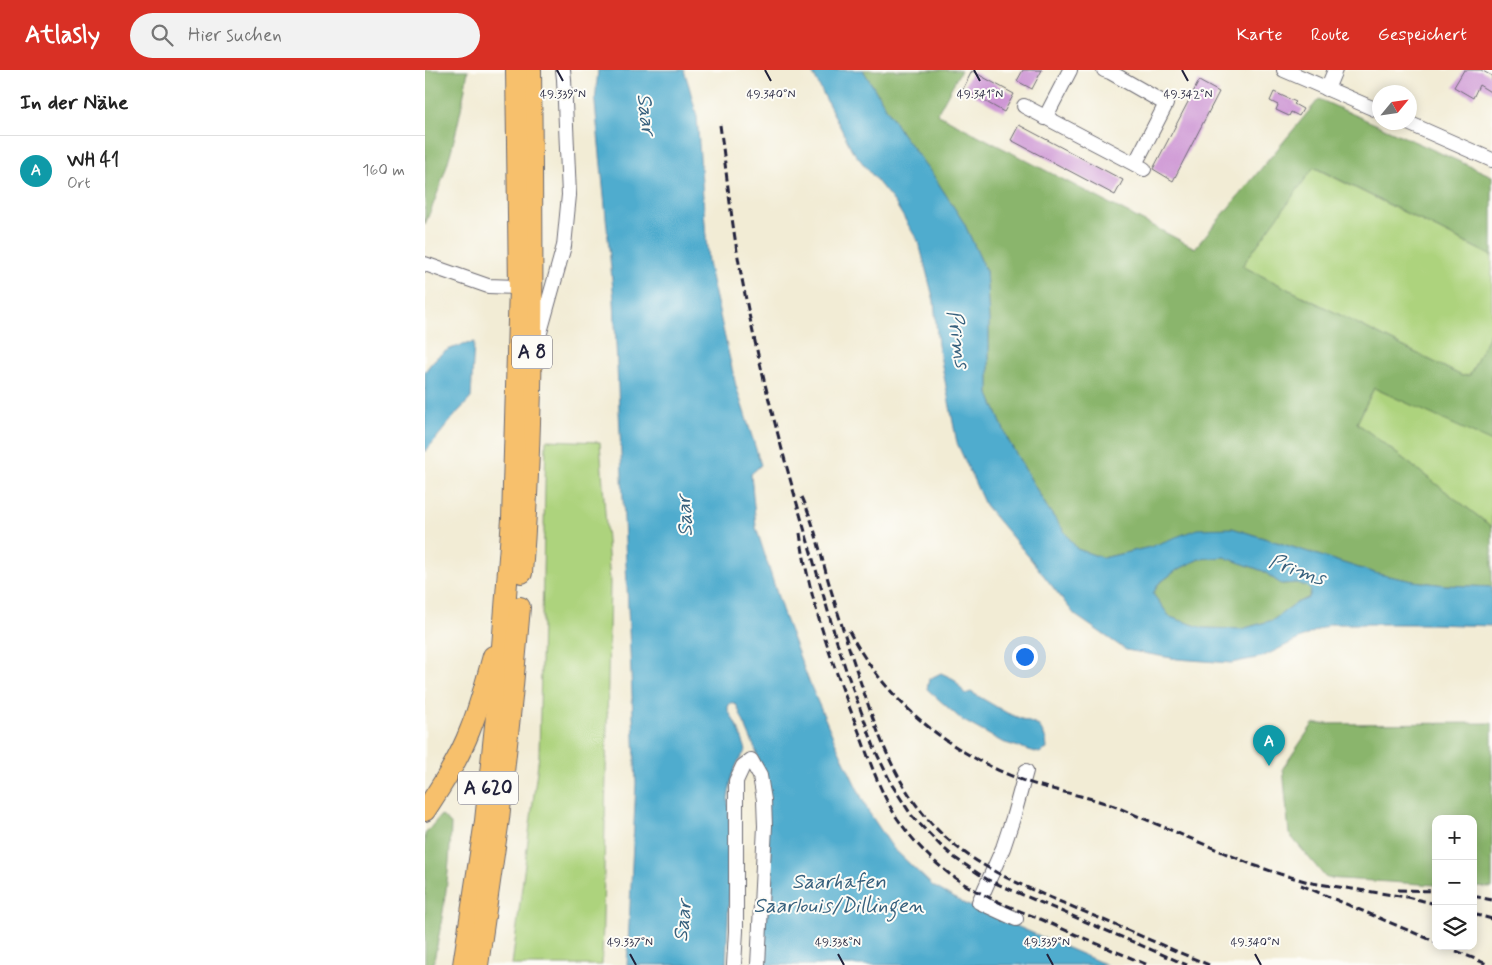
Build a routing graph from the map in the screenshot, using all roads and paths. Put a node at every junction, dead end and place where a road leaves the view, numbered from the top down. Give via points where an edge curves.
1 (516, 70) edge
2 (531, 70) edge
3 (563, 70) edge
4 (1070, 70) edge
5 (1103, 70) edge
6 (1284, 70) edge
7 (1335, 70) edge
8 (1327, 89) junction
9 (1023, 106) dead end
10 (1372, 108) edge
11 (1045, 118) junction
12 (1417, 127) edge
13 (1492, 160) edge
14 (425, 264) edge
15 (519, 287) junction
16 (531, 362) junction
17 (506, 610) junction
18 (1026, 771) dead end
19 (425, 811) edge
20 (1016, 919) dead end
21 (463, 965) edge
22 (479, 965) edge
23 (734, 965) edge
24 (758, 965) edge

1 - 15 highway, A 8
2 - 16 highway, A 8
3 - 16 street via 569,195 565,246
4 - 11 street
5 - 11 street via 1166,104 1139,167
6 - 8 street
7 - 8 street
8 - 10 street
9 - 11 street
12 - 13 street
14 - 15 street via 487,286
15 - 17 highway, A 8
16 - 22 highway, A 8 via 526,524 513,697
17 - 19 highway, A 8 via 470,731
17 - 21 highway, A 620 via 485,821
18 - 20 street via 1003,848 979,902
23 - 24 street via 737,781 743,766 751,760 760,776 765,817

